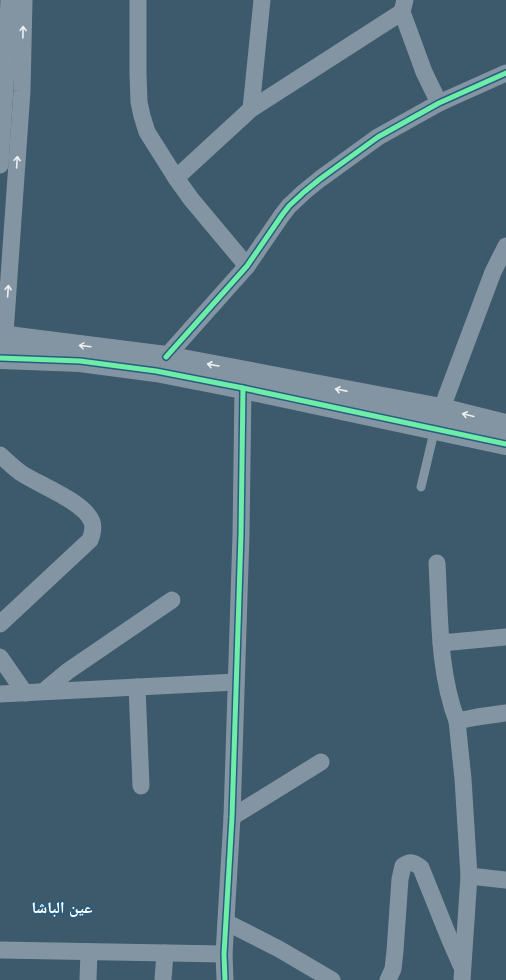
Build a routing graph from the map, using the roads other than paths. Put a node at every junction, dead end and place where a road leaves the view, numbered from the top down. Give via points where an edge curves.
1 (9, 0) edge
2 (24, 0) edge
3 (138, 0) edge
4 (262, 0) edge
5 (403, 6) edge
6 (506, 73) edge
7 (9, 89) edge
8 (439, 103) junction
9 (251, 109) junction
10 (0, 165) edge
11 (176, 178) junction
12 (6, 233) edge
13 (506, 246) edge
14 (247, 266) junction
15 (3, 336) edge
16 (166, 357) junction
17 (2, 358) edge
18 (242, 388) junction
19 (438, 418) junction
20 (506, 425) edge
21 (506, 444) edge
22 (0, 456) edge
23 (421, 487) dead end
24 (437, 563) dead end
25 (172, 600) dead end
26 (0, 624) edge
27 (506, 638) edge
28 (441, 642) junction
29 (0, 657) edge
30 (236, 682) junction
31 (137, 687) junction
32 (44, 691) junction
33 (25, 693) junction
34 (0, 694) edge
35 (506, 713) edge
36 (457, 720) junction
37 (321, 762) dead end
38 (141, 786) dead end
39 (232, 817) junction
40 (469, 876) junction
41 (506, 880) edge
42 (226, 922) junction
43 (0, 950) edge
44 (89, 952) junction
45 (165, 953) junction
46 (224, 954) junction
47 (462, 974) edge
48 (88, 980) edge
49 (163, 980) edge
50 (224, 980) edge
51 (332, 980) edge
52 (388, 980) edge

1 - 7 street
7 -> 2 street
3 - 11 street via 139,102 148,132
4 - 9 street
5 - 8 street via 424,72
5 - 9 street
6 - 8 street
7 - 10 street
12 -> 7 street
8 - 14 street via 378,137 304,192 282,215
9 - 11 street
11 - 14 street
15 -> 12 street
13 - 19 street via 493,272
14 - 16 street
16 -> 15 street
15 - 17 street
19 -> 16 street
17 - 18 street via 80,361 156,371
18 - 19 street
18 - 30 street
20 -> 19 street
19 - 21 street
19 - 23 lane
22 - 26 street via 21,473 64,496 85,511 92,522 92,533 90,540
24 - 28 street
25 - 32 street via 68,671
27 - 28 street
28 - 36 street via 447,687
29 - 33 street
30 - 31 street
30 - 39 street
31 - 32 street
31 - 38 street
32 - 33 street
33 - 34 street
35 - 36 street
36 - 40 street
37 - 39 street
39 - 42 street
40 - 41 street
40 - 47 street
42 - 46 street
42 - 51 street
43 - 44 street
44 - 45 street
44 - 48 street
45 - 46 street
45 - 49 street
46 - 50 street
47 - 52 street via 421,868 416,863 407,863 402,866 396,951

